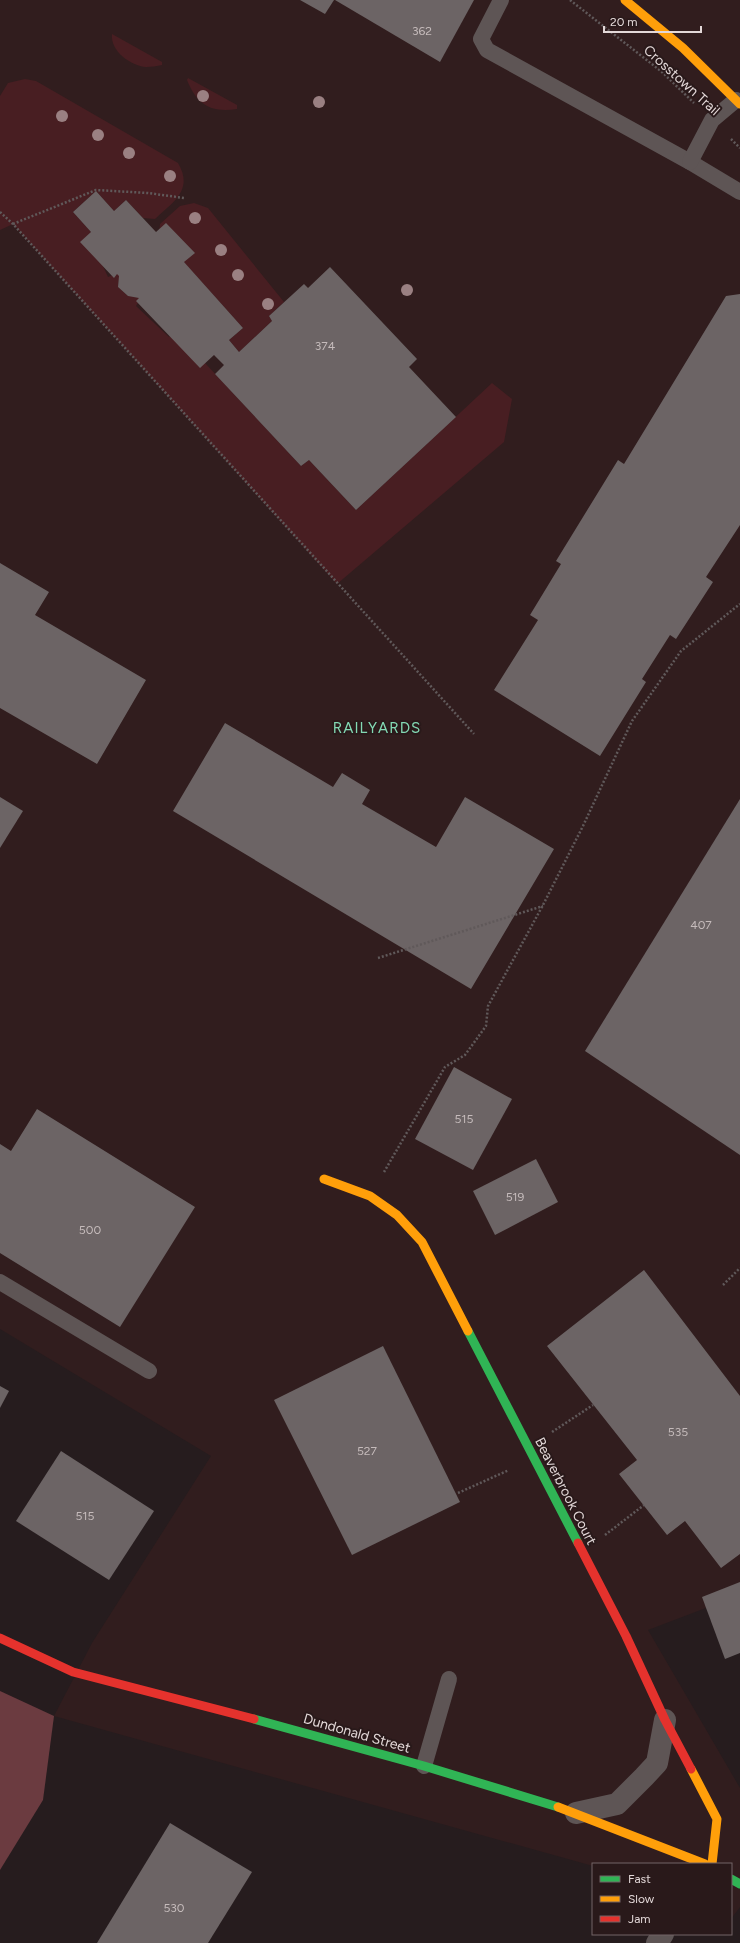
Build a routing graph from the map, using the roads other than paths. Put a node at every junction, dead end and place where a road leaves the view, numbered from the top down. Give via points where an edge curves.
1 (501, 0) edge
2 (625, 0) edge
3 (738, 102) edge
4 (690, 162) junction
5 (740, 192) edge
6 (324, 1179) dead end
7 (0, 1282) edge
8 (149, 1371) dead end
9 (0, 1638) edge
10 (449, 1679) dead end
11 (665, 1720) junction
12 (424, 1766) junction
13 (576, 1813) junction
14 (702, 1863) edge
15 (712, 1863) edge

1 - 4 lane via 481,39 488,50
2 - 3 street via 683,48
3 - 4 lane via 712,120
4 - 5 lane
6 - 11 street, Beaverbrook Court via 370,1196 397,1215 422,1242 626,1636
7 - 8 lane
9 - 12 street, Dundonald Street via 73,1672
10 - 12 lane
11 - 13 street via 656,1763 644,1777 617,1804
11 - 15 street, Beaverbrook Court via 717,1819
12 - 13 street, Dundonald Street
13 - 14 street, Dundonald Street

